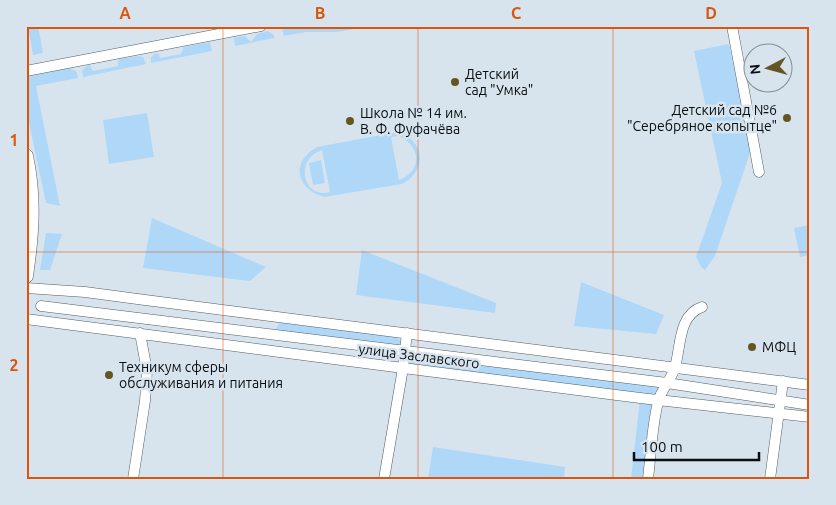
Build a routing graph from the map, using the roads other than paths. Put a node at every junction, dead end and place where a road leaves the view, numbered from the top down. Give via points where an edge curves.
1 (261, 26) edge
2 (732, 26) edge
3 (26, 71) edge
4 (26, 156) edge
5 (759, 172) dead end
6 (26, 276) edge
7 (26, 288) edge
8 (40, 306) dead end
9 (702, 307) dead end
10 (26, 319) edge
11 (407, 333) junction
12 (140, 334) junction
13 (405, 351) junction
14 (403, 368) junction
15 (675, 368) junction
16 (783, 381) junction
17 (667, 383) junction
18 (810, 385) edge
19 (658, 400) junction
20 (780, 401) junction
21 (810, 405) edge
22 (778, 413) junction
23 (810, 417) edge
24 (133, 479) edge
25 (384, 479) edge
26 (648, 479) edge
27 (770, 479) edge

1 - 3 street
2 - 5 street
4 - 6 main road via 32,190
7 - 11 street, улица Заславского via 85,292
8 - 13 street, улица Заславского
9 - 15 street via 694,310 686,320
10 - 12 street, улица Заславского
11 - 13 street
11 - 15 street, улица Заславского
12 - 14 street, улица Заславского
12 - 24 street via 147,371
13 - 14 street
13 - 17 street, улица Заславского
14 - 19 street, улица Заславского
14 - 25 street
15 - 16 street, улица Заславского
15 - 17 street
16 - 18 street, улица Заславского
16 - 20 street
17 - 19 street
17 - 20 street, улица Заславского
19 - 22 street, улица Заславского
19 - 26 street
20 - 21 street, улица Заславского
20 - 22 street
22 - 23 street, улица Заславского
22 - 27 street

